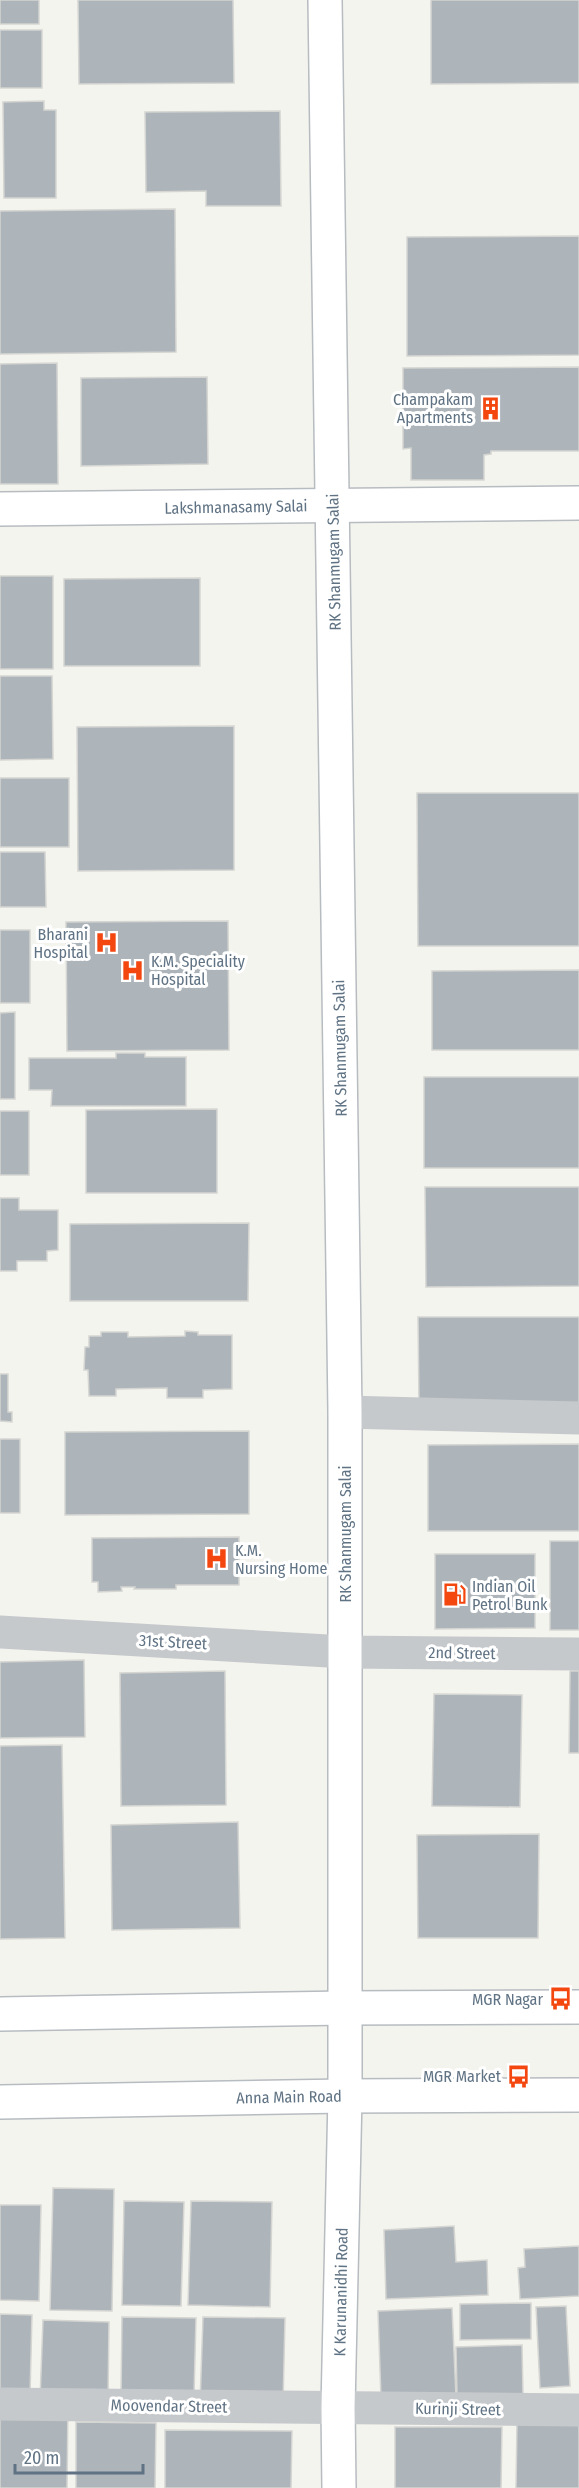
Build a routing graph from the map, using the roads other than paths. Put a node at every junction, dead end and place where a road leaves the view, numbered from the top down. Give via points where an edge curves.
1 (325, 0) edge
2 (579, 503) edge
3 (333, 506) junction
4 (0, 509) edge
5 (345, 1412) junction
6 (579, 1418) edge
7 (0, 1632) edge
8 (345, 1652) junction
9 (579, 1654) edge
10 (579, 2007) edge
11 (345, 2008) junction
12 (0, 2014) edge
13 (579, 2095) edge
14 (345, 2096) junction
15 (0, 2102) edge
16 (0, 2403) edge
17 (338, 2408) junction
18 (579, 2410) edge
19 (339, 2488) edge

1 - 3 street, RK Shanmugam Salai
2 - 3 street, Lakshmanasamy Salai
3 - 4 street, Lakshmanasamy Salai
3 - 5 street, RK Shanmugam Salai
5 - 6 street
5 - 8 street, RK Shanmugam Salai
7 - 8 street, 31st Street
8 - 9 street, 2nd Street
8 - 11 street, RK Shanmugam Salai
10 - 11 street
11 - 12 street
11 - 14 street, RK Shanmugam Salai
13 - 14 street, Anna Main Road
14 - 15 street, Anna Main Road
14 - 17 street, K Karunanidhi Road
16 - 17 street, Moovendar Street
17 - 18 street, Kurinji Street
17 - 19 street, K Karunanidhi Road

